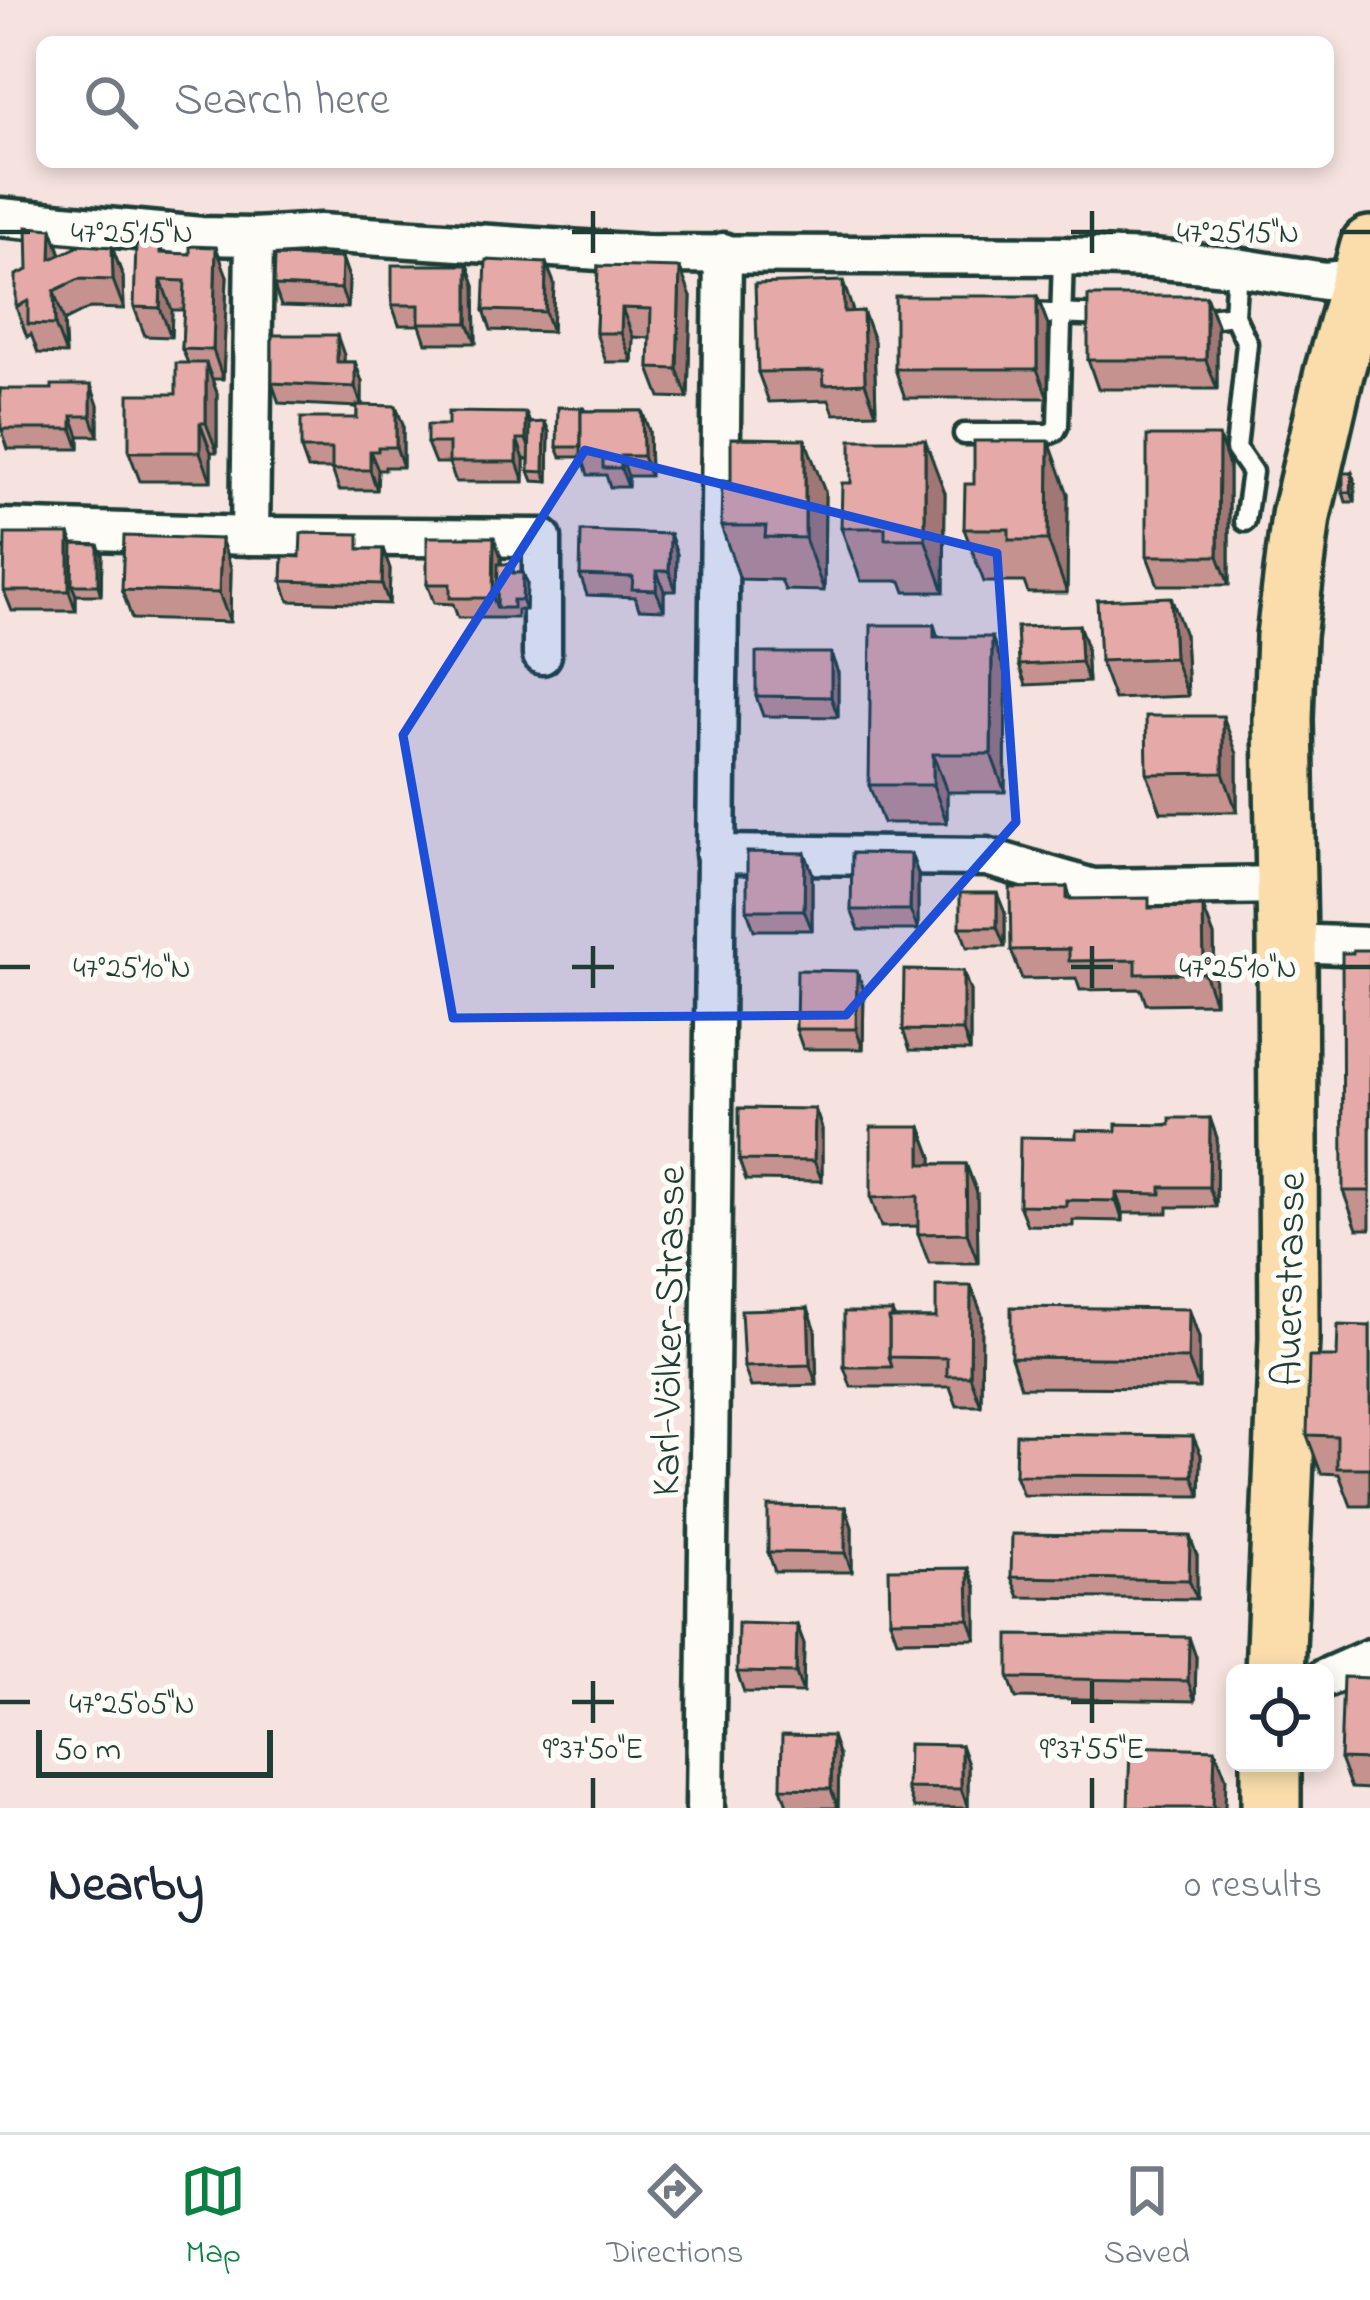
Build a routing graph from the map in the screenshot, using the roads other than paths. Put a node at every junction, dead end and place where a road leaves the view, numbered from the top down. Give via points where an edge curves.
1 (0, 217) edge
2 (254, 237) junction
3 (723, 252) junction
4 (1063, 256) junction
5 (1237, 267) junction
6 (1367, 267) edge
7 (1015, 313) edge
8 (1060, 314) junction
9 (1234, 315) junction
10 (1130, 317) edge
11 (1177, 319) edge
12 (964, 434) dead end
13 (1245, 521) dead end
14 (0, 528) edge
15 (250, 536) junction
16 (542, 655) dead end
17 (715, 854) junction
18 (1286, 885) junction
19 (1288, 943) junction
20 (1370, 946) edge
21 (1370, 1658) edge
22 (1275, 1664) edge
23 (1334, 1674) edge
24 (1271, 1772) edge
25 (705, 1808) edge
26 (1271, 1808) edge

1 - 2 street
2 - 3 street via 320,233
2 - 15 street
3 - 4 street
3 - 17 street, Karl-Völker-Strasse
4 - 5 street
4 - 8 lane
5 - 6 street via 1324,281
5 - 9 lane
6 - 18 main road, Auerstrasse via 1334,373 1295,555 1283,719
7 - 8 lane
8 - 10 lane
8 - 12 lane via 1055,431
9 - 11 lane
9 - 13 lane via 1246,344 1237,449 1252,472
14 - 15 street
15 - 16 street via 542,538
17 - 18 street via 987,856 1093,888
17 - 25 street, Karl-Völker-Strasse
18 - 19 main road, Auerstrasse
19 - 20 street
19 - 22 main road, Auerstrasse via 1288,1338
21 - 23 street
24 - 26 main road

